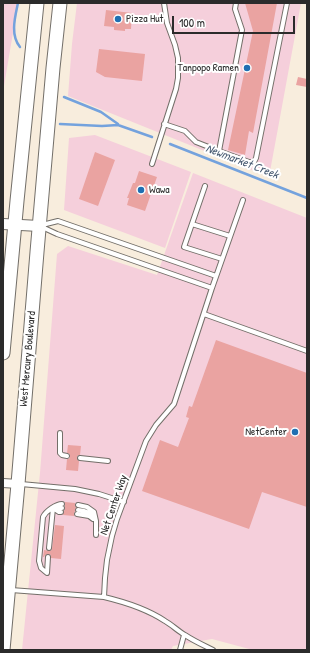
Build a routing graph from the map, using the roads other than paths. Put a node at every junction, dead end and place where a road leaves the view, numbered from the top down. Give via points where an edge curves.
1 (37, 3) edge
2 (60, 3) edge
3 (164, 3) edge
4 (236, 3) edge
5 (288, 3) edge
6 (164, 124) junction
7 (219, 151) junction
8 (152, 164) dead end
9 (205, 186) dead end
10 (243, 200) dead end
11 (9, 224) edge
12 (192, 224) junction
13 (39, 226) junction
14 (230, 236) junction
15 (222, 258) junction
16 (216, 276) junction
17 (212, 288) junction
18 (204, 314) junction
19 (307, 351) edge
20 (3, 353) edge
21 (60, 433) dead end
22 (67, 456) dead end
23 (80, 458) dead end
24 (108, 461) dead end
25 (3, 483) edge
26 (18, 484) junction
27 (124, 502) junction
28 (53, 508) junction
29 (96, 521) junction
30 (96, 535) dead end
31 (49, 548) dead end
32 (48, 557) dead end
33 (8, 590) junction
34 (104, 597) junction
35 (184, 635) junction
36 (3, 650) edge
37 (180, 650) edge
38 (213, 650) edge

1 - 11 highway
2 - 13 highway, West Mercury Boulevard
3 - 6 lane via 179,68 176,89
4 - 7 lane via 235,9 242,30
5 - 7 lane via 256,158 254,162 249,162
6 - 7 lane via 185,131 196,142
6 - 8 lane
9 - 12 lane
10 - 14 lane, Net Center Way
11 - 13 street
11 - 20 highway
12 - 14 lane
12 - 15 lane via 184,247
13 - 16 lane via 58,221
13 - 17 lane
13 - 26 highway, West Mercury Boulevard
14 - 15 lane, Net Center Way
15 - 16 lane, Net Center Way
16 - 17 lane, Net Center Way
17 - 18 lane, Net Center Way
18 - 19 lane
18 - 27 lane, Net Center Way via 174,404 146,441
21 - 22 lane via 60,453
23 - 24 lane
25 - 26 street
26 - 27 lane via 75,488
26 - 33 highway, West Mercury Boulevard
27 - 34 lane, Net Center Way via 109,549
28 - 28 lane via 59,504 62,508 59,512
28 - 31 lane
28 - 32 lane via 43,517 39,561 41,568 47,573
29 - 29 lane via 89,516 78,510 87,507 91,509
29 - 30 lane
33 - 34 lane
33 - 36 highway, West Mercury Boulevard
34 - 35 lane via 137,607 165,620
35 - 37 lane
35 - 38 lane

